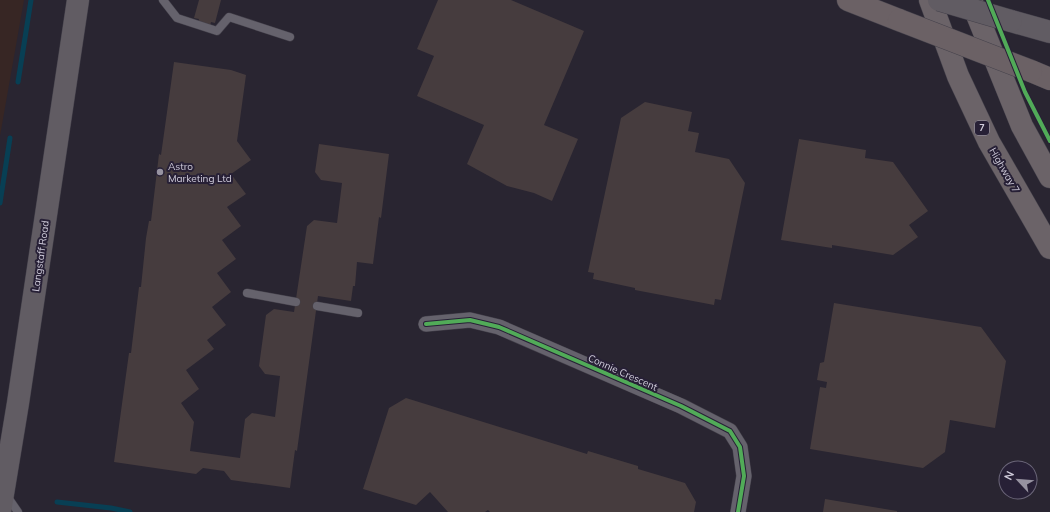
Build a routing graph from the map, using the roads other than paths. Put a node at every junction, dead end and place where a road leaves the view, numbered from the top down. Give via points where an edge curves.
1 (78, 0) edge
2 (164, 0) edge
3 (848, 0) edge
4 (930, 0) edge
5 (939, 0) edge
6 (971, 0) edge
7 (1050, 32) edge
8 (290, 37) dead end
9 (1040, 75) edge
10 (1050, 177) edge
11 (1050, 248) edge
12 (247, 293) dead end
13 (296, 302) dead end
14 (317, 306) dead end
15 (358, 313) dead end
16 (426, 324) dead end
17 (2, 502) edge
18 (18, 512) edge
19 (738, 512) edge

1 - 17 main road, Langstaff Road
2 - 8 lane via 177,18 217,30 229,17
3 - 9 highway, bridge
4 - 11 main road, Highway 7 / 7 via 958,76 989,142
5 - 7 main road, bridge
6 - 10 main road via 1022,126
12 - 13 lane
14 - 15 lane
16 - 19 street, Connie Crescent via 470,320 499,327 681,406 730,431 740,447 744,476
17 - 18 lane

